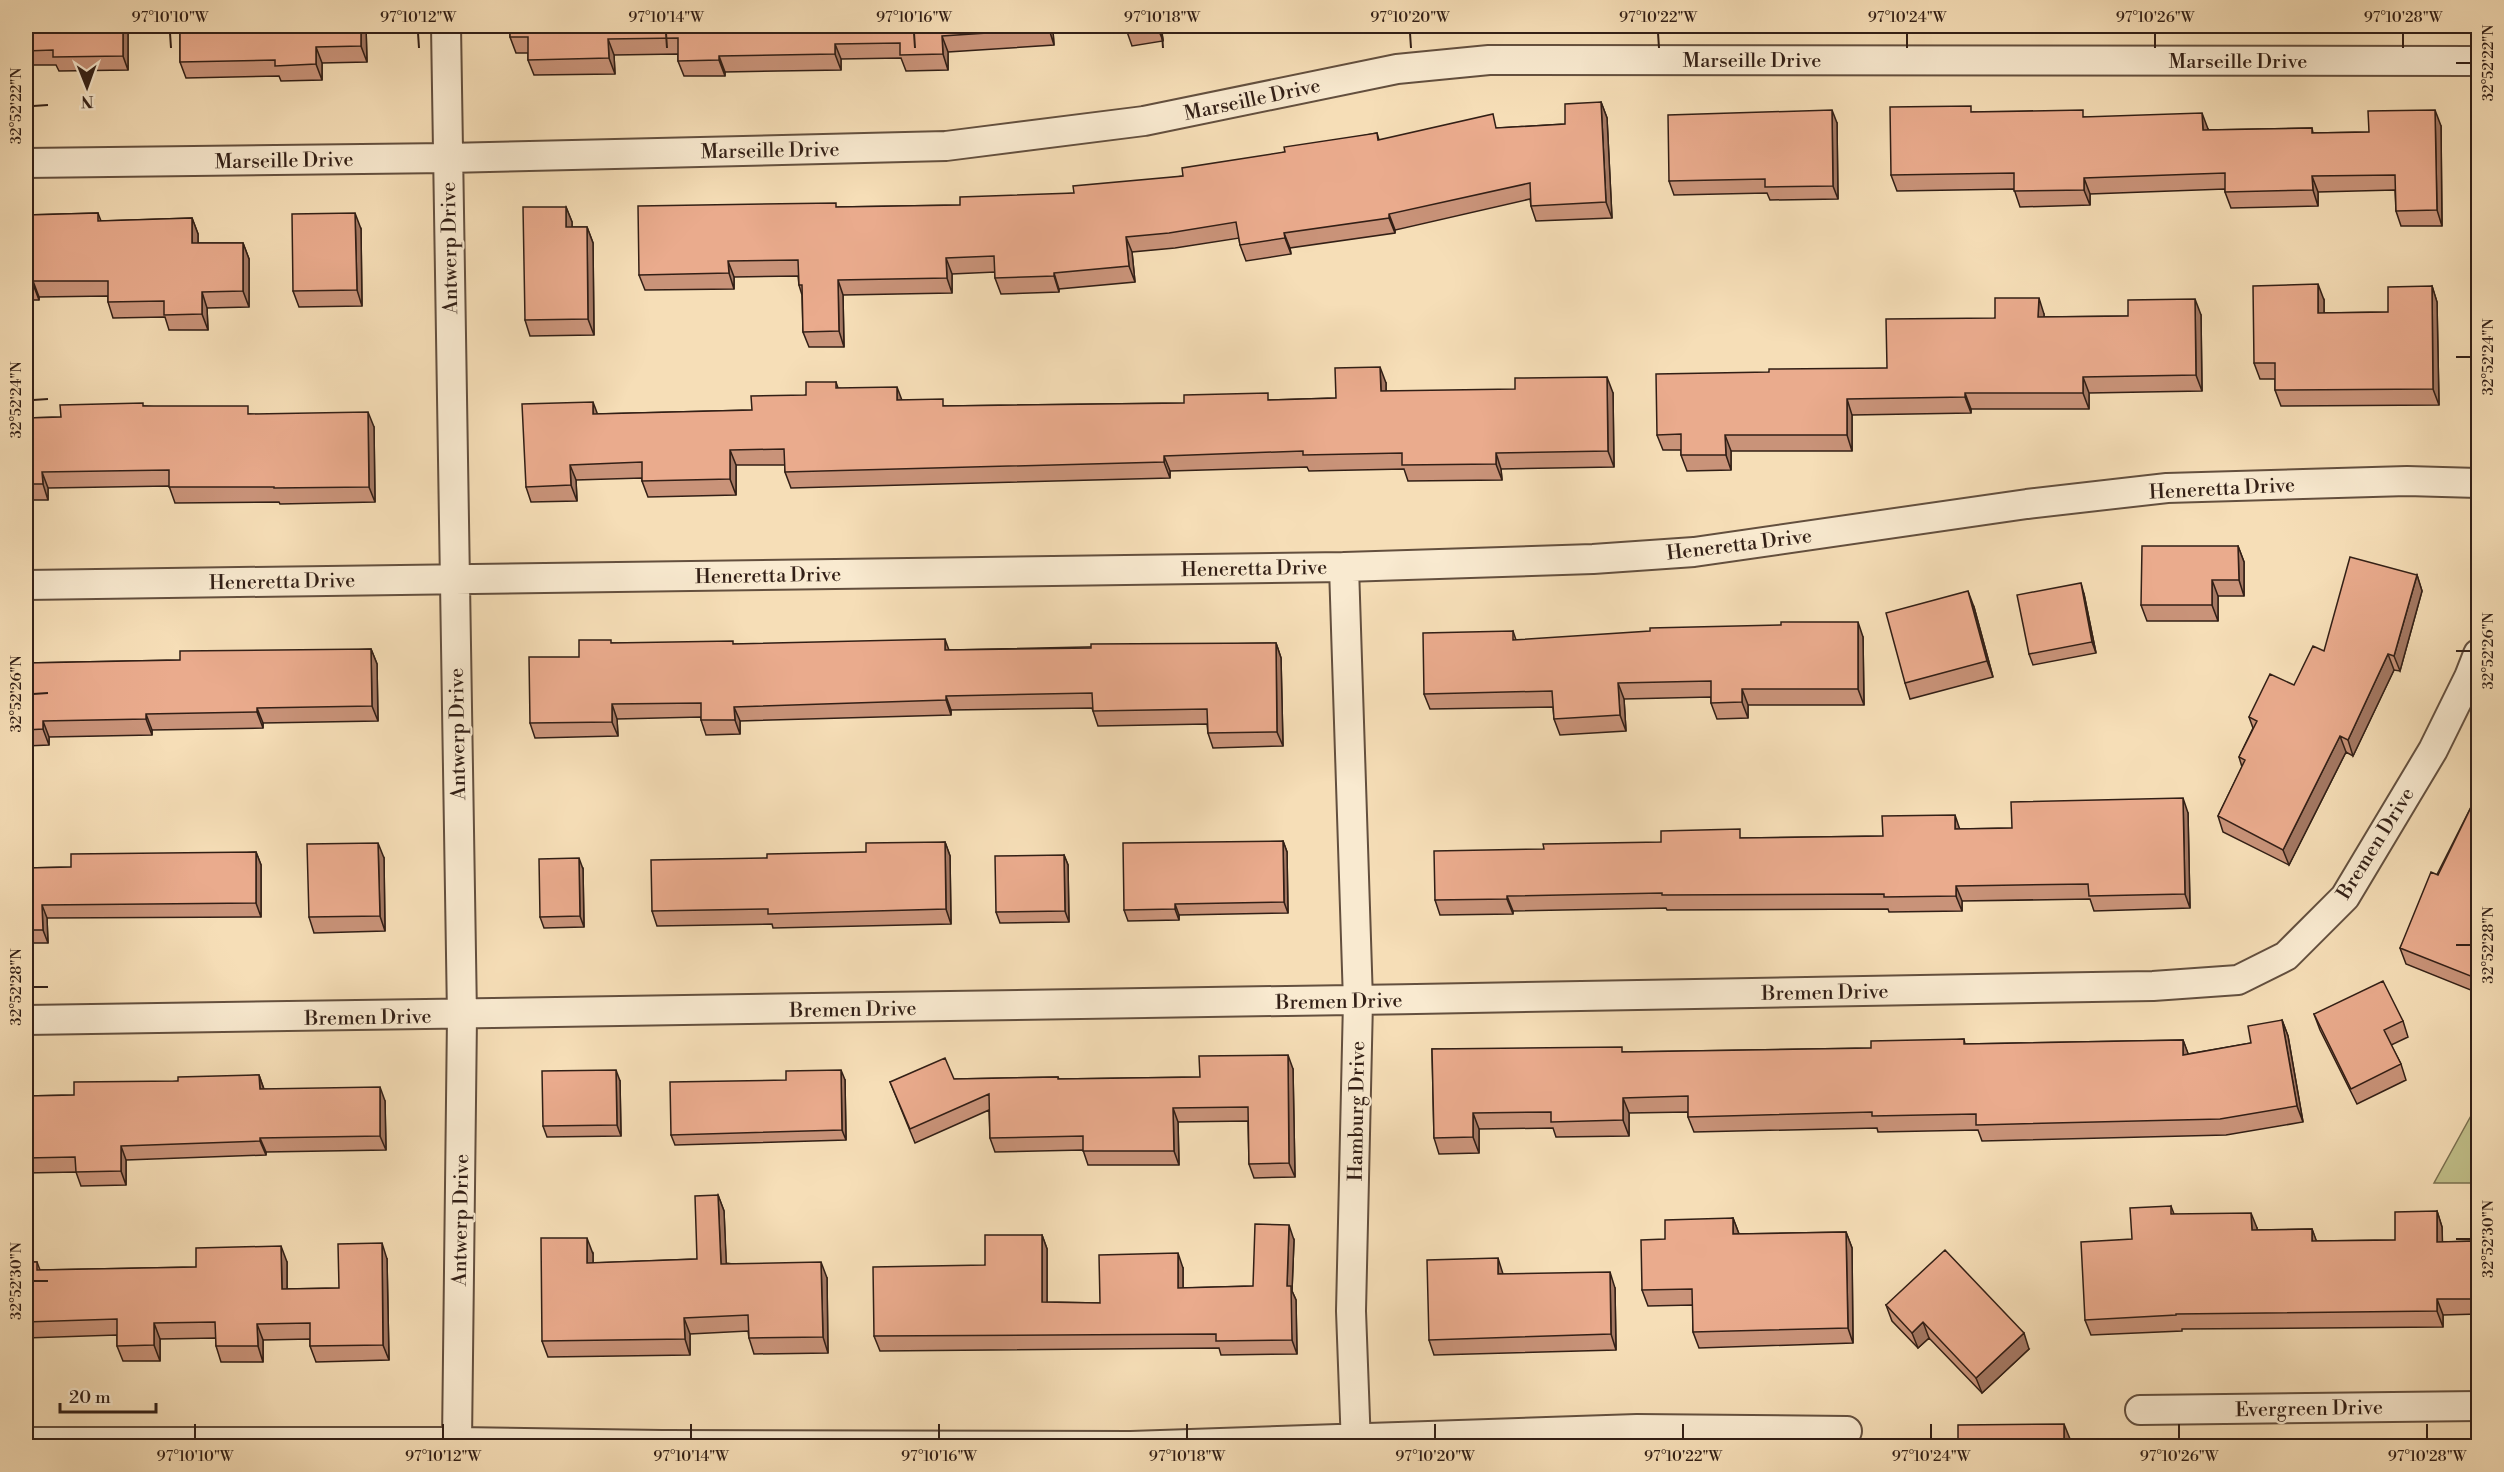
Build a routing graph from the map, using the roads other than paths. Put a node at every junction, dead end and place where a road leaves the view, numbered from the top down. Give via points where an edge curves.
1 (446, 26) edge
2 (2478, 61) edge
3 (448, 158) junction
4 (26, 164) edge
5 (2478, 483) edge
6 (1344, 567) junction
7 (455, 579) junction
8 (26, 585) edge
9 (2478, 654) edge
10 (1359, 1001) junction
11 (462, 1016) junction
12 (26, 1020) edge
13 (2478, 1406) edge
14 (2140, 1410) dead end
15 (1847, 1431) dead end
16 (26, 1442) edge
17 (457, 1442) junction
18 (1356, 1443) edge

1 - 3 street, Antwerp Drive
2 - 3 street, Marseille Drive via 1489,60 1397,69 1144,121 946,146
3 - 4 street, Marseille Drive
3 - 7 street, Antwerp Drive
5 - 6 street, Heneretta Drive via 2407,481 2167,488 1694,552
6 - 7 street, Heneretta Drive
6 - 10 street, Hamburg Drive
7 - 8 street, Heneretta Drive
7 - 11 street, Antwerp Drive
9 - 10 street, Bremen Drive via 2433,750 2345,897 2286,956 2238,981 2153,986
10 - 11 street, Bremen Drive
10 - 18 street, Hamburg Drive via 1351,1311
11 - 12 street, Bremen Drive
11 - 17 street, Antwerp Drive
13 - 14 street, Evergreen Drive
15 - 18 street via 1637,1429
16 - 17 street
17 - 18 street via 1131,1446

